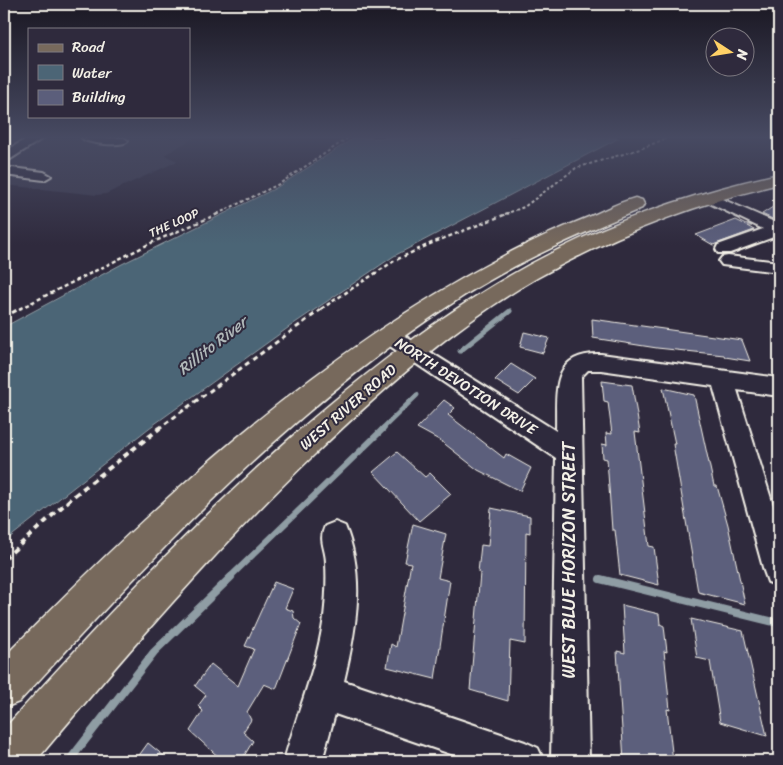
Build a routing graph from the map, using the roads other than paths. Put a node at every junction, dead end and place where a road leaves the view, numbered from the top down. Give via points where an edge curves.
1 (26, 174) edge
2 (740, 174) edge
3 (44, 176) dead end
4 (779, 179) edge
5 (708, 197) junction
6 (778, 230) edge
7 (779, 267) edge
8 (401, 343) junction
9 (722, 378) junction
10 (779, 387) edge
11 (569, 454) junction
12 (336, 536) dead end
13 (779, 572) edge
14 (4, 687) edge
15 (324, 692) junction
16 (6, 761) edge
17 (303, 761) edge
18 (525, 761) edge
19 (570, 761) edge

1 - 3 street
2 - 8 main road, WEST RIVER ROAD via 672,192 568,230 474,279
4 - 5 main road, WEST RIVER ROAD
5 - 6 street
5 - 8 main road, WEST RIVER ROAD via 636,222 561,256 467,313
6 - 7 street via 726,255
8 - 11 street, NORTH DEVOTION DRIVE
8 - 14 main road, WEST RIVER ROAD via 328,380 207,484 119,568
8 - 16 main road, WEST RIVER ROAD via 343,409 219,524 138,610
9 - 10 street
9 - 11 street, WEST BLUE HORIZON STREET via 577,360 568,380
9 - 13 street
11 - 19 street, WEST BLUE HORIZON STREET
12 - 15 street via 342,572 341,602
15 - 17 street
15 - 18 street

